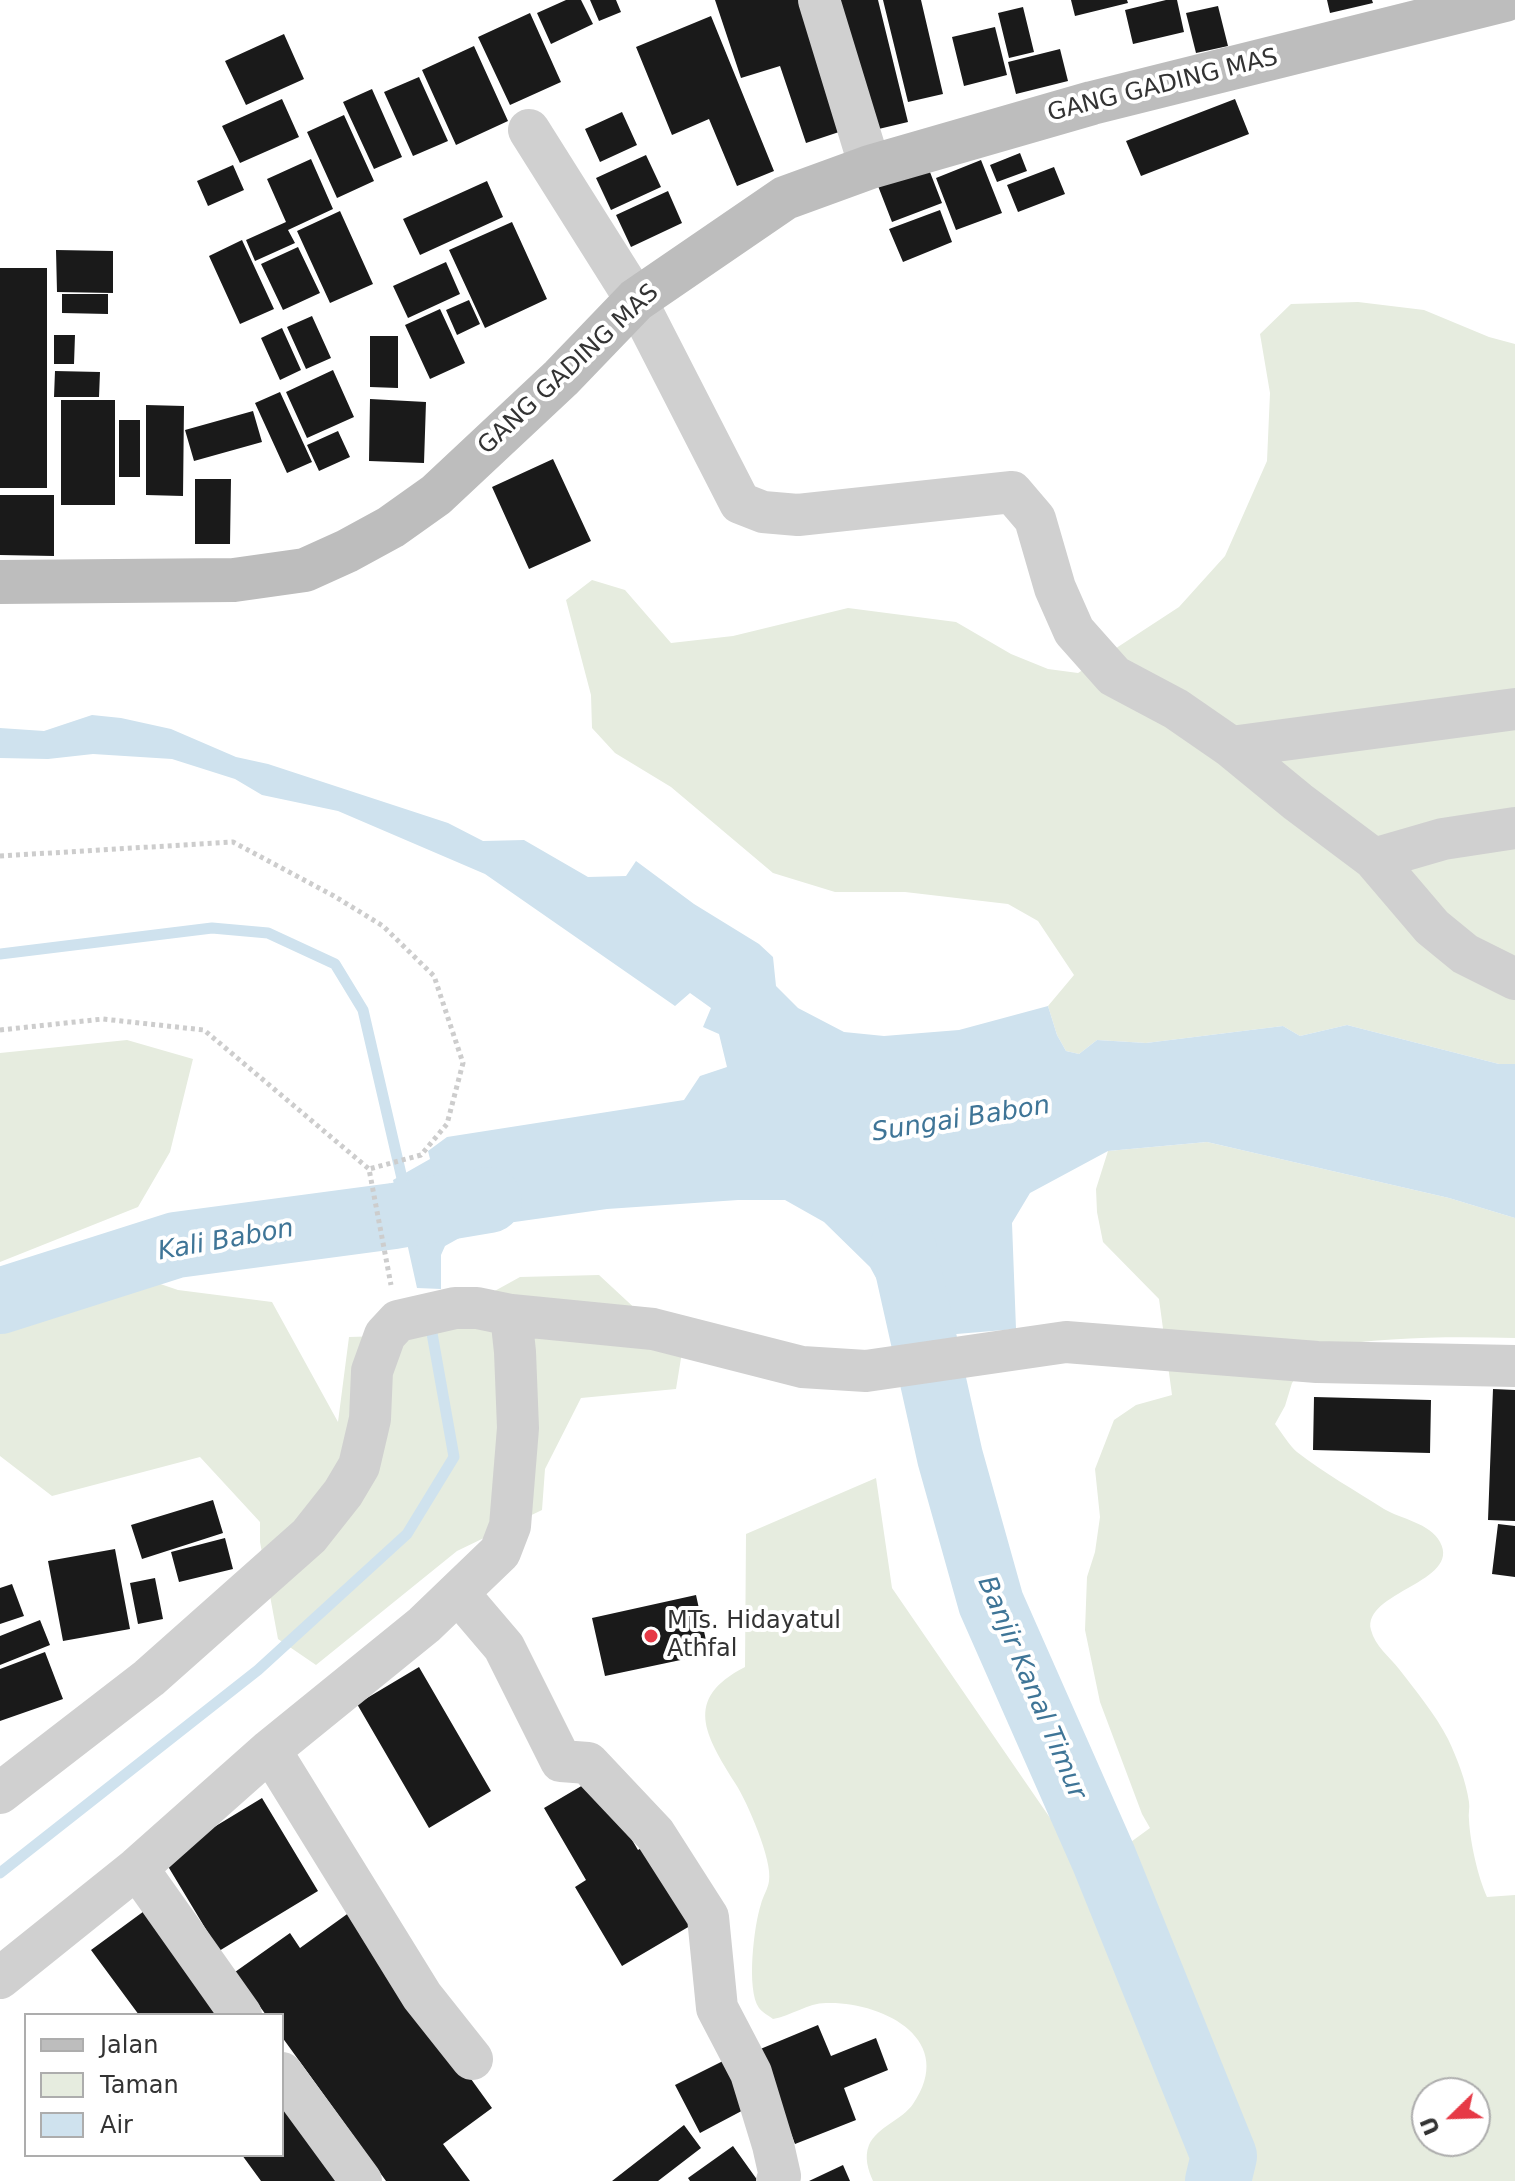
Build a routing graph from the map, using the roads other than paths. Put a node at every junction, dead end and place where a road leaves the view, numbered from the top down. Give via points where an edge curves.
1 (819, 0) edge
2 (1499, 1) edge
3 (529, 130) dead end
4 (870, 167) junction
5 (636, 300) junction
6 (0, 582) edge
7 (1515, 709) edge
8 (1231, 747) junction
9 (1515, 828) edge
10 (1374, 859) junction
11 (1515, 979) edge
12 (511, 1315) junction
13 (1515, 1366) edge
14 (458, 1593) junction
15 (270, 1750) junction
16 (0, 1793) edge
17 (137, 1868) junction
18 (0, 1978) edge
19 (240, 2013) edge
20 (472, 2059) dead end
21 (284, 2076) edge
22 (361, 2181) edge
23 (777, 2181) edge

1 - 4 street
2 - 4 street, GANG GADING MAS via 1092,103
3 - 5 street
4 - 5 street, GANG GADING MAS via 785,198
5 - 6 street, GANG GADING MAS via 436,495 391,527 305,570 234,580
5 - 8 street via 740,503 763,512 798,515 1012,492 1035,519 1074,631 1114,676
7 - 8 street
8 - 10 street
9 - 10 street via 1443,839
10 - 11 street via 1432,927 1465,954
12 - 13 street via 653,1329 802,1367 866,1371 1035,1344 1101,1343 1317,1362
12 - 14 street via 518,1428 510,1526 500,1552
12 - 16 street via 477,1308 402,1309 372,1371 370,1419 359,1466 309,1536 149,1678
14 - 15 street
14 - 23 street via 504,1647 561,1761 588,1763 655,1834 708,1917 717,2008 751,2073 773,2145
15 - 17 street
15 - 20 street via 422,1996
17 - 18 street
17 - 19 street
21 - 22 street

